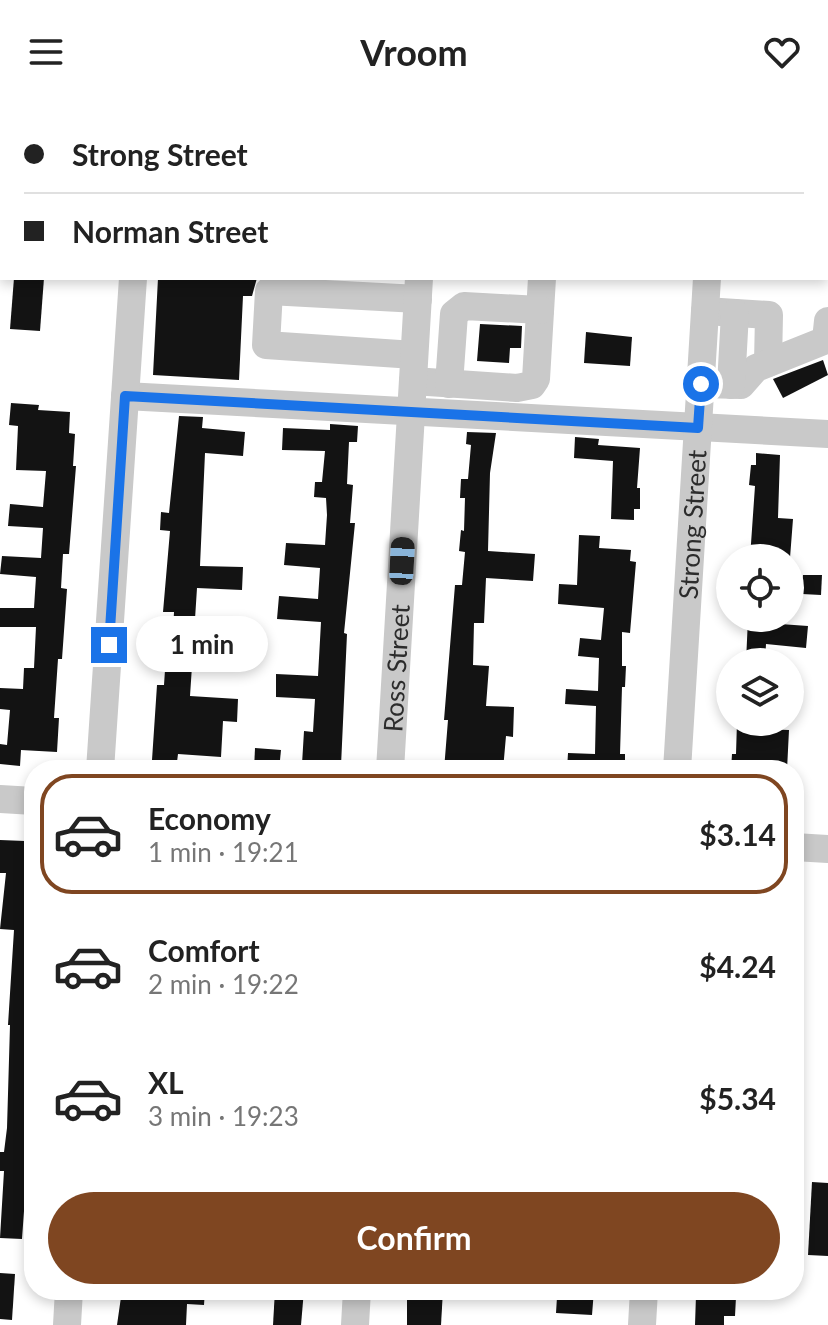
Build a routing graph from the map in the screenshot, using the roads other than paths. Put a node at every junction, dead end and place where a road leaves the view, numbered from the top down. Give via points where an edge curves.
1 (133, 280) edge
2 (542, 280) edge
3 (707, 280) edge
4 (418, 289) edge
5 (540, 310) junction
6 (705, 311) junction
7 (735, 313) junction
8 (828, 321) edge
9 (768, 363) junction
10 (414, 368) junction
11 (449, 384) junction
12 (701, 384) junction
13 (731, 385) junction
14 (125, 396) junction
15 (411, 412) junction
16 (698, 428) junction
17 (828, 434) edge
18 (101, 760) edge
19 (391, 760) edge
20 (678, 760) edge
21 (0, 799) edge
22 (24, 800) edge
23 (804, 848) edge
24 (828, 849) edge
25 (68, 1300) edge
26 (356, 1300) edge
27 (643, 1300) edge
28 (67, 1325) edge
29 (355, 1325) edge
30 (642, 1325) edge

1 - 14 street
2 - 5 street
3 - 6 street, Strong Street
4 - 10 street, Ross Street
4 - 10 street via 269,291 266,345
5 - 11 street via 532,385
5 - 11 street via 458,308
6 - 7 street
6 - 12 street, Strong Street
7 - 9 street via 769,315
7 - 13 street
8 - 9 street via 826,340
9 - 13 street via 741,385
10 - 11 street
10 - 15 street, Ross Street
12 - 13 street
12 - 16 street, Strong Street
14 - 15 street
14 - 18 street
15 - 16 street
15 - 19 street, Ross Street
16 - 17 street
16 - 20 street, Strong Street
21 - 22 street
23 - 24 street
25 - 28 street
26 - 29 street
27 - 30 street

